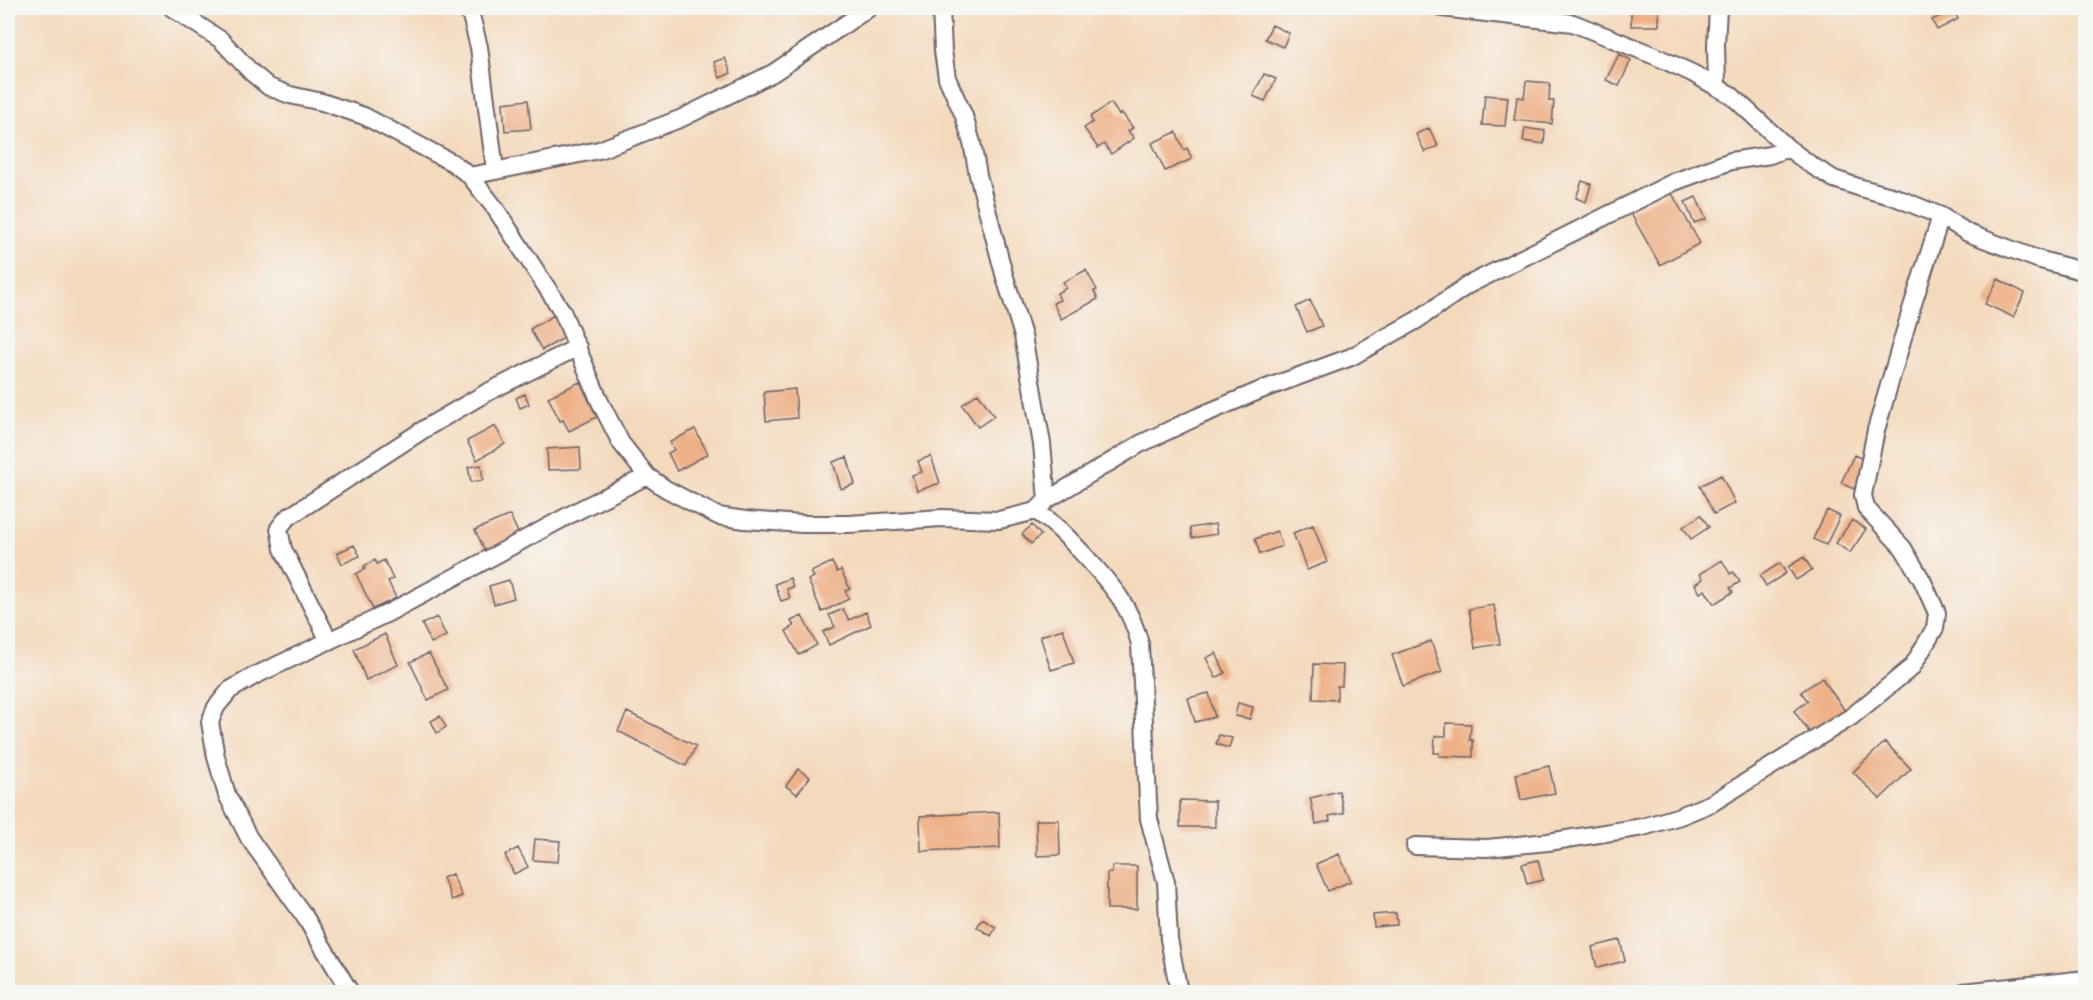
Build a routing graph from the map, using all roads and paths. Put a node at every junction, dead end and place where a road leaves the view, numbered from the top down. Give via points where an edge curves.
1 (172, 8) edge
2 (470, 8) edge
3 (869, 8) edge
4 (941, 8) edge
5 (1442, 8) edge
6 (1718, 8) edge
7 (1717, 86) junction
8 (1788, 148) junction
9 (495, 170) junction
10 (470, 176) junction
11 (1941, 216) junction
12 (2085, 272) edge
13 (578, 347) junction
14 (647, 476) junction
15 (1041, 506) junction
16 (329, 641) junction
17 (1415, 846) dead end
18 (2085, 979) edge
19 (1985, 992) edge
20 (350, 993) edge
21 (1179, 993) edge
22 (1963, 993) edge

1 - 10 street via 221,40 269,87 364,116
2 - 9 street
3 - 9 street via 772,73 682,118 599,150
4 - 15 street via 947,78 970,134 1023,336 1042,444
5 - 7 street via 1573,23
6 - 7 street
7 - 8 street
8 - 11 street via 1834,179 1895,196
8 - 15 street via 1731,161 1674,182 1484,276 1408,326 1351,357 1261,390 1140,444
9 - 10 street
10 - 13 street via 562,311
11 - 12 street via 1968,233
11 - 17 street via 1876,430 1863,495 1866,508 1903,548 1937,613 1935,628 1912,667 1851,717 1712,803 1680,816 1642,827 1548,842 1486,848
13 - 14 street via 621,443
13 - 16 street via 429,426 287,518 279,528 283,549
14 - 15 street via 718,516 745,520 803,524 942,518 999,520
14 - 16 street
15 - 21 street via 1118,593 1135,625 1140,644 1149,819 1166,882 1169,939
16 - 20 street via 230,690 210,722 227,795 244,829 305,917
18 - 19 street
19 - 22 street

